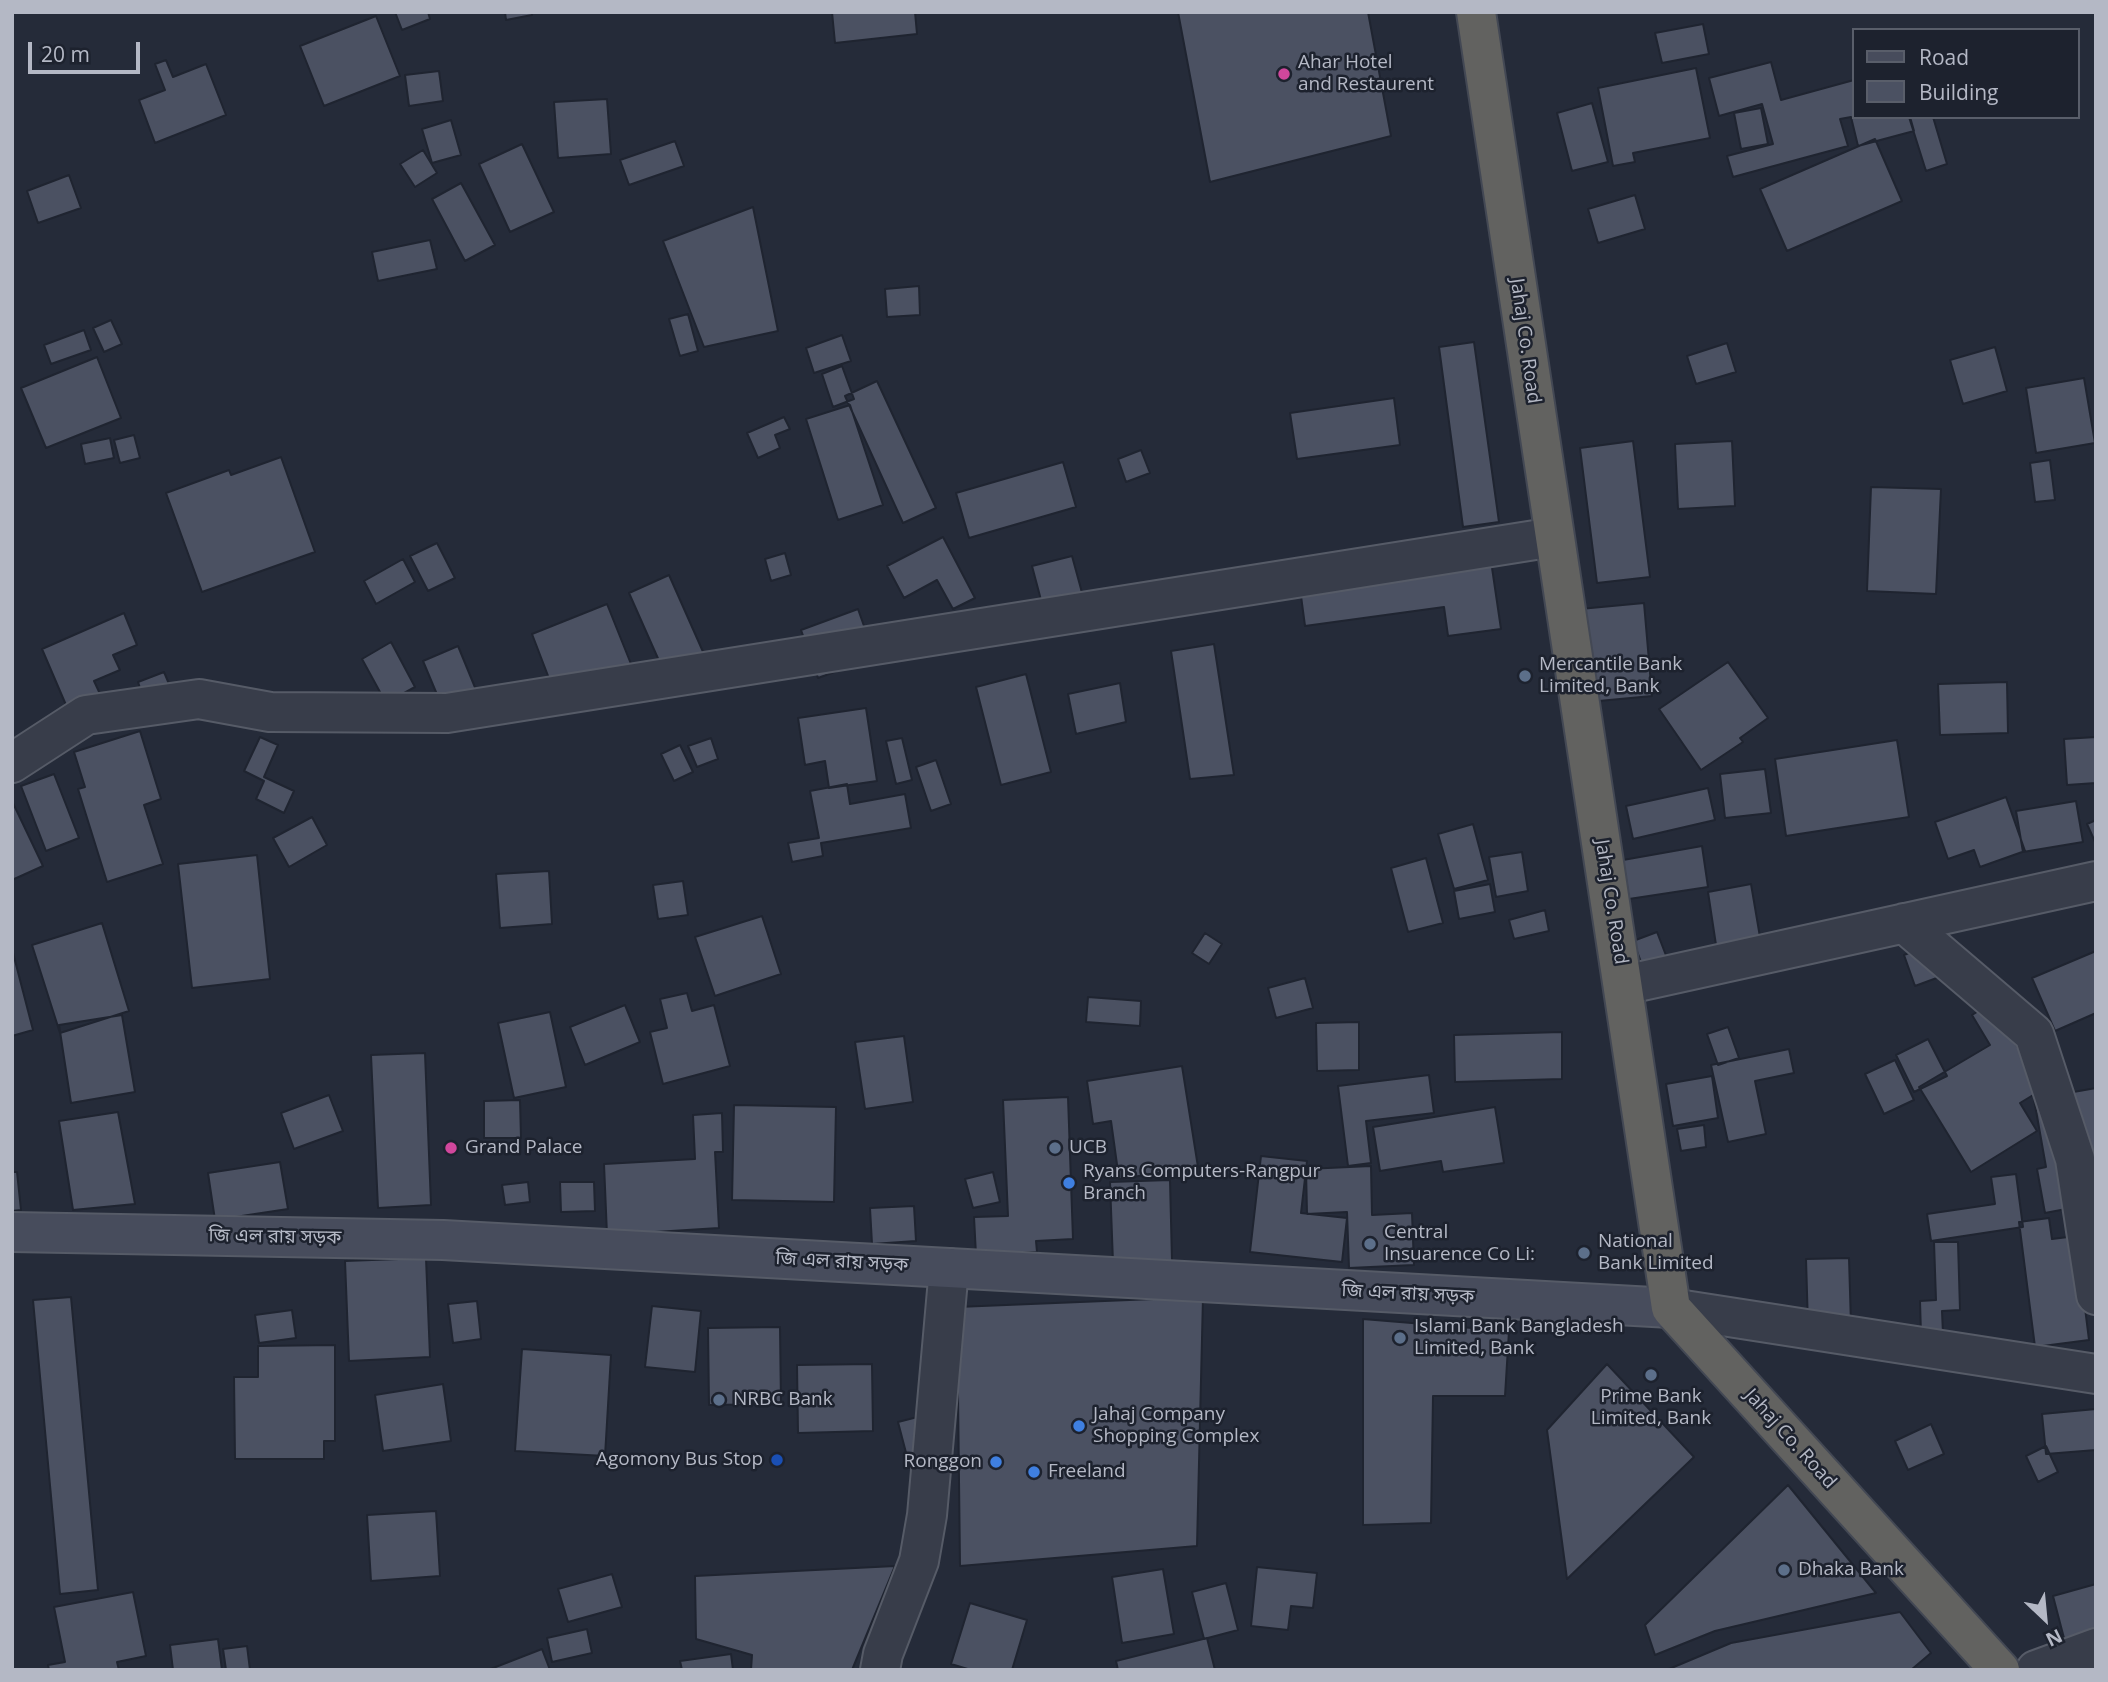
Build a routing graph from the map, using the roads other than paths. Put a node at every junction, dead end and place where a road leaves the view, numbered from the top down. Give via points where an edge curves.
1 (1476, 12) edge
2 (1554, 537) junction
3 (12, 764) edge
4 (2096, 881) edge
5 (1904, 923) junction
6 (1624, 985) junction
7 (12, 1232) edge
8 (949, 1268) junction
9 (2096, 1295) edge
10 (1671, 1308) junction
11 (2096, 1374) edge
12 (2096, 1648) edge
13 (880, 1670) edge
14 (2000, 1670) edge
15 (2036, 1670) edge

1 - 2 highway, Jahaj Co. Road
2 - 3 street via 447,713 270,712 199,699 86,715
2 - 6 highway, Jahaj Co. Road
4 - 5 street
5 - 6 street
5 - 9 street via 2034,1034 2076,1159
6 - 10 highway, Jahaj Co. Road
7 - 8 main road, জি এল রায় সড়ক via 443,1240
8 - 10 main road, জি এল রায় সড়ক
8 - 13 street via 927,1515 919,1561
10 - 11 street
10 - 14 highway, Jahaj Co. Road
12 - 15 street

